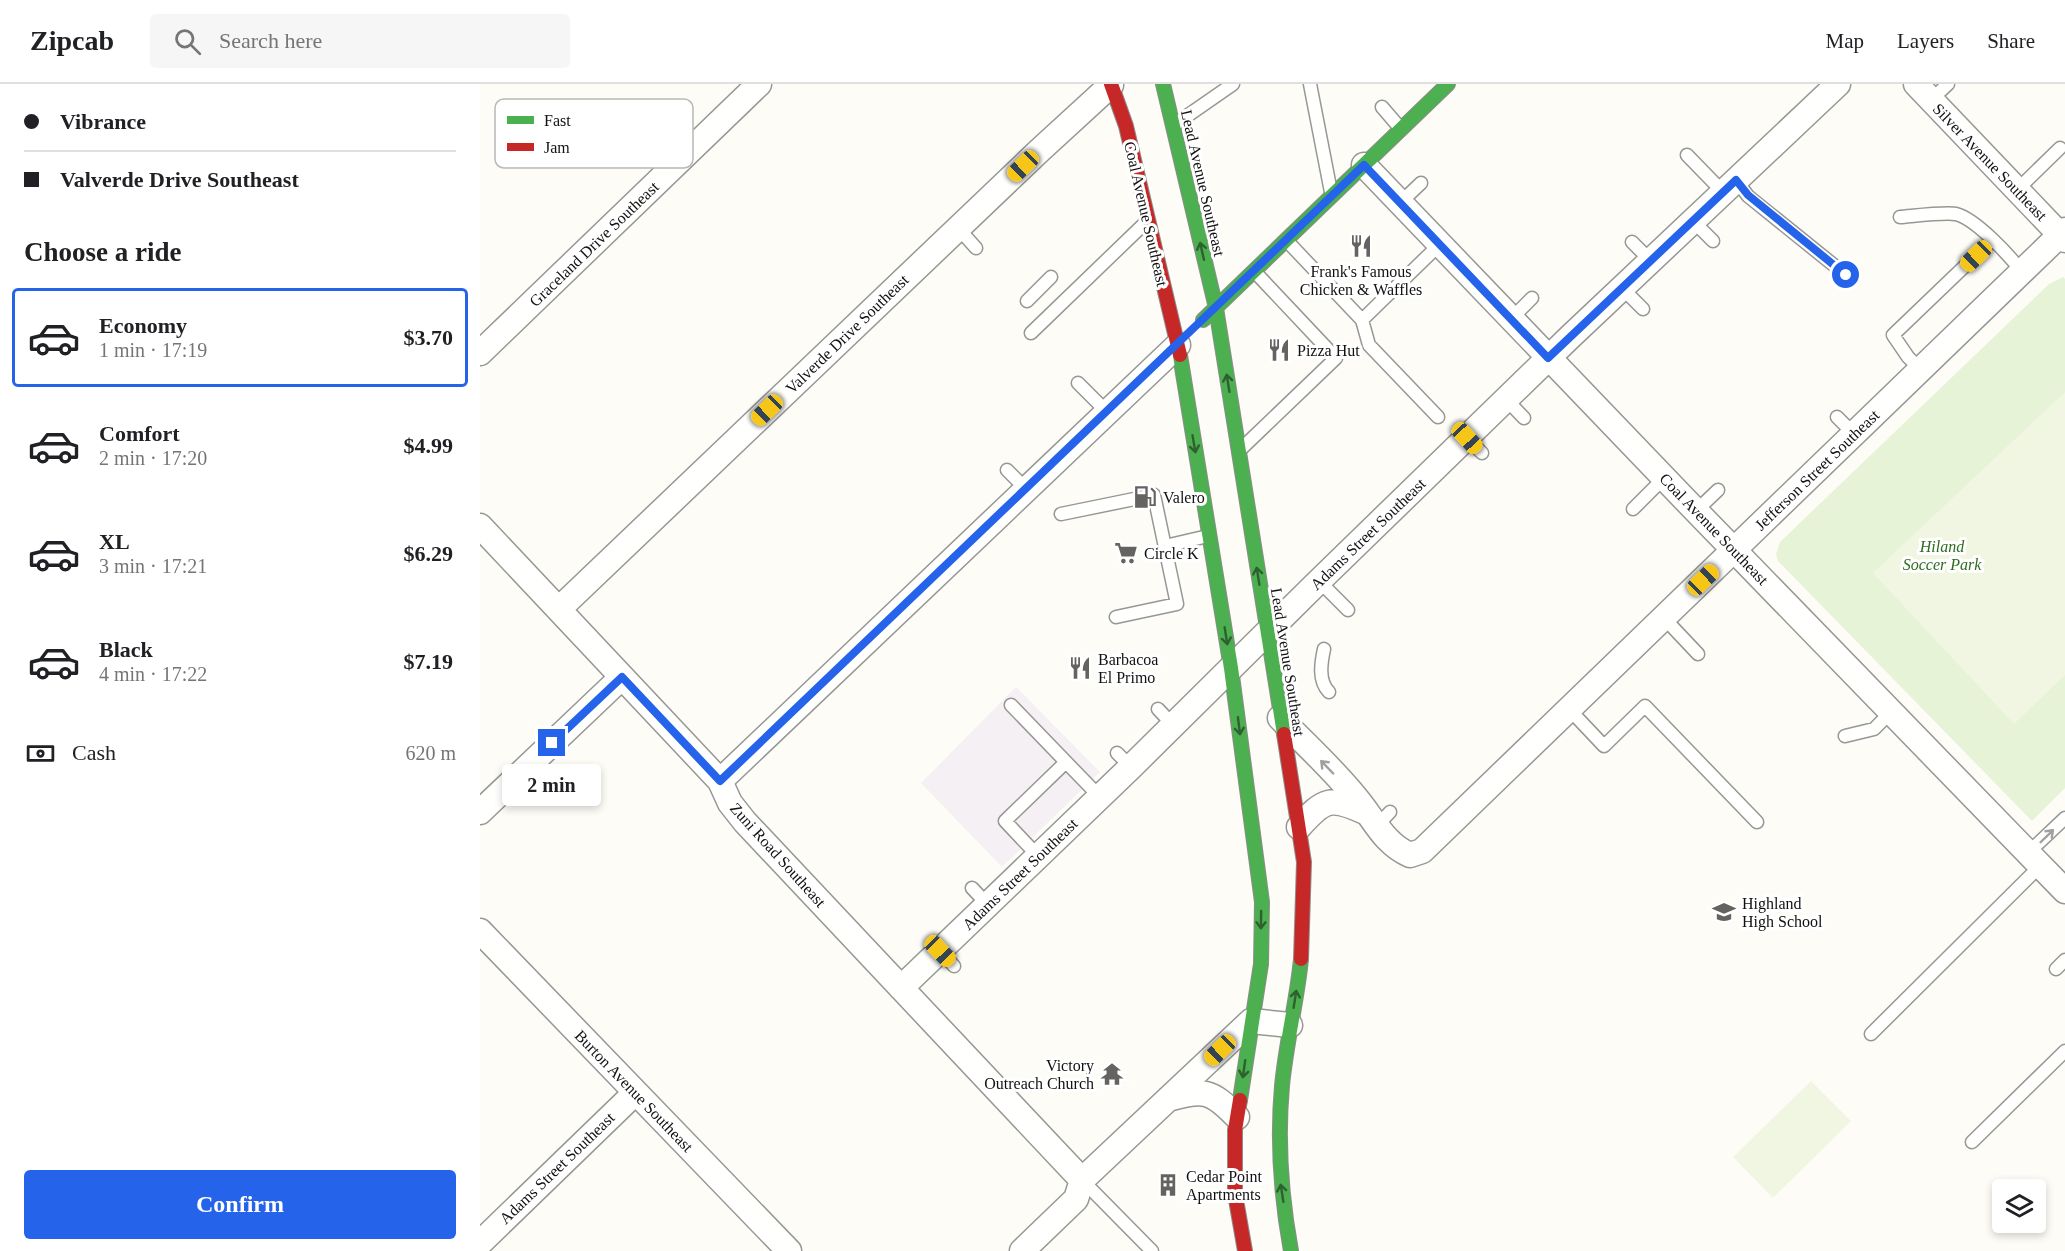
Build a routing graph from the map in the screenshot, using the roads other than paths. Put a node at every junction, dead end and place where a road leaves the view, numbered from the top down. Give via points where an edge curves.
1 (759, 84) edge
2 (1111, 84) edge
3 (1163, 84) edge
4 (1233, 84) edge
5 (1310, 84) edge
6 (1448, 84) edge
7 (1838, 84) edge
8 (1932, 89) edge
9 (1382, 106) dead end
10 (1173, 126) junction
11 (1401, 129) junction
12 (693, 148) edge
13 (2060, 148) dead end
14 (1687, 155) dead end
15 (1364, 165) junction
16 (672, 168) edge
17 (1421, 183) dead end
18 (1730, 186) junction
19 (2017, 190) junction
20 (1332, 196) junction
21 (1400, 203) junction
22 (1900, 217) dead end
23 (1147, 221) junction
24 (1693, 221) junction
25 (958, 228) junction
26 (2063, 235) edge
27 (1286, 240) junction
28 (1992, 240) junction
29 (1632, 242) dead end
30 (1713, 242) dead end
31 (1440, 244) junction
32 (976, 248) dead end
33 (1651, 261) junction
34 (1254, 271) junction
35 (2022, 272) junction
36 (1846, 275) dead end
37 (1051, 277) dead end
38 (1622, 288) junction
39 (1532, 298) dead end
40 (1027, 301) dead end
41 (1216, 308) junction
42 (1643, 309) dead end
43 (1511, 319) junction
44 (1362, 320) junction
45 (1031, 333) dead end
46 (1178, 345) junction
47 (480, 353) edge
48 (1548, 358) junction
49 (1920, 370) junction
50 (1078, 383) dead end
51 (1506, 399) junction
52 (1107, 412) junction
53 (1438, 417) dead end
54 (1838, 417) dead end
55 (1524, 418) dead end
56 (1854, 434) junction
57 (1238, 452) junction
58 (1007, 470) dead end
59 (1664, 478) junction
60 (1026, 489) junction
61 (1718, 490) dead end
62 (1633, 509) dead end
63 (1696, 511) junction
64 (1061, 514) dead end
65 (480, 526) edge
66 (1209, 536) junction
67 (1165, 546) junction
68 (1734, 550) junction
69 (1319, 581) junction
70 (559, 609) junction
71 (1348, 610) dead end
72 (1116, 617) dead end
73 (1664, 618) junction
74 (1267, 634) junction
75 (1324, 649) dead end
76 (1698, 654) dead end
77 (1232, 668) junction
78 (622, 677) junction
79 (1329, 692) dead end
80 (1011, 705) dead end
81 (1569, 709) junction
82 (1891, 712) junction
83 (1280, 718) junction
84 (1845, 736) dead end
85 (1066, 762) junction
86 (720, 781) junction
87 (1100, 797) junction
88 (480, 812) edge
89 (1377, 817) junction
90 (2065, 818) edge
91 (1757, 822) dead end
92 (1299, 827) junction
93 (1038, 856) junction
94 (2034, 860) junction
95 (2065, 891) edge
96 (480, 931) edge
97 (901, 988) junction
98 (1251, 1021) junction
99 (1290, 1025) junction
100 (1870, 1034) dead end
101 (2065, 1051) edge
102 (635, 1093) junction
103 (1168, 1099) junction
104 (1237, 1117) junction
105 (1972, 1142) dead end
106 (1082, 1180) junction
107 (480, 1243) edge
108 (789, 1251) edge
109 (1022, 1251) edge
110 (1152, 1251) edge
111 (1245, 1251) edge
112 (1291, 1251) edge

1 - 12 street, Graceland Drive Southeast
2 - 23 main road, Coal Avenue Southeast via 1126,126
2 - 25 street, Valverde Drive Southeast
3 - 10 main road, Lead Avenue Southeast
4 - 10 lane
5 - 20 lane
6 - 11 main road
7 - 18 street, Adams Street Southeast
8 - 19 street, Silver Avenue Southeast
9 - 11 lane
41 -> 10 main road, Lead Avenue Southeast
11 - 15 main road
13 - 19 lane
14 - 18 lane
15 - 20 main road
15 - 21 street, Coal Avenue Southeast
16 - 47 street, Graceland Drive Southeast
17 - 21 lane
18 - 24 street, Adams Street Southeast
18 - 36 lane via 1748,195
19 - 26 street, Silver Avenue Southeast
20 - 27 main road
21 - 31 street, Coal Avenue Southeast
22 - 28 lane via 1956,214
23 - 45 lane
23 - 46 main road, Coal Avenue Southeast
24 - 30 lane
24 - 33 street, Adams Street Southeast
25 - 32 lane
25 - 70 street, Valverde Drive Southeast
26 - 35 street, Jefferson Street Southeast
27 - 34 main road
27 - 44 lane
28 - 35 lane
28 - 49 lane via 1893,335
29 - 33 lane
31 - 43 street, Coal Avenue Southeast
31 - 44 lane
33 - 38 street, Adams Street Southeast
34 - 41 main road
34 - 57 lane via 1336,358
35 - 49 street, Jefferson Street Southeast
37 - 40 lane
38 - 42 lane
38 - 48 street, Adams Street Southeast
39 - 43 lane
41 - 46 main road
57 -> 41 main road, Lead Avenue Southeast
43 - 48 street, Coal Avenue Southeast
44 - 53 lane via 1369,345
46 - 52 street
46 -> 66 main road
48 - 51 street, Adams Street Southeast
48 - 59 street, Coal Avenue Southeast
49 - 56 street, Jefferson Street Southeast
50 - 52 lane
51 - 55 lane
51 - 69 street, Adams Street Southeast via 1474,446
52 - 60 street
54 - 56 lane
56 - 68 street, Jefferson Street Southeast
74 -> 57 main road, Lead Avenue Southeast
58 - 60 lane
59 - 62 lane
59 - 63 street, Coal Avenue Southeast
60 - 86 street
61 - 63 lane
63 - 68 street, Coal Avenue Southeast
64 - 67 lane via 1154,495
65 - 70 street, Zuni Road Southeast
66 - 67 lane
66 -> 77 main road
67 - 72 lane via 1177,604
68 - 73 street, Jefferson Street Southeast
68 - 82 street, Coal Avenue Southeast
69 - 71 lane
69 - 74 street, Adams Street Southeast
70 - 78 street, Zuni Road Southeast
73 - 76 lane
73 - 81 street, Jefferson Street Southeast
74 - 77 street, Adams Street Southeast
74 - 83 main road, Lead Avenue Southeast
75 - 79 lane via 1322,678
77 - 87 street, Adams Street Southeast via 1166,717 1124,760
77 -> 98 main road via 1262,902 1261,964
78 - 86 street, Zuni Road Southeast
78 - 88 street
80 - 85 lane
81 - 89 street, Jefferson Street Southeast via 1422,851 1410,855 1398,850
81 - 91 lane via 1604,746 1645,706
82 - 84 lane via 1874,729
82 - 94 street, Coal Avenue Southeast
89 -> 83 street
83 - 92 main road, Lead Avenue Southeast
85 - 87 lane
85 - 93 lane via 1005,821
86 - 97 street, Zuni Road Southeast via 745,822
87 - 93 street, Adams Street Southeast
89 - 92 street via 1347,803 1327,801
94 -> 90 lane
99 -> 92 main road, Lead Avenue Southeast via 1304,919 1304,862
93 - 97 street, Adams Street Southeast via 980,896 947,958
94 - 95 street, Coal Avenue Southeast
94 - 100 lane
96 - 102 street, Burton Avenue Southeast
97 - 106 street, Zuni Road Southeast
98 - 99 street
98 - 103 street
98 -> 104 main road
112 -> 99 main road, Lead Avenue Southeast via 1280,1183 1280,1131
101 - 105 lane
102 - 107 street, Adams Street Southeast
102 - 108 street, Burton Avenue Southeast
103 - 104 street via 1193,1092 1212,1095
103 - 106 street
104 - 111 main road via 1235,1194
106 - 109 street via 1076,1199
106 - 110 lane

